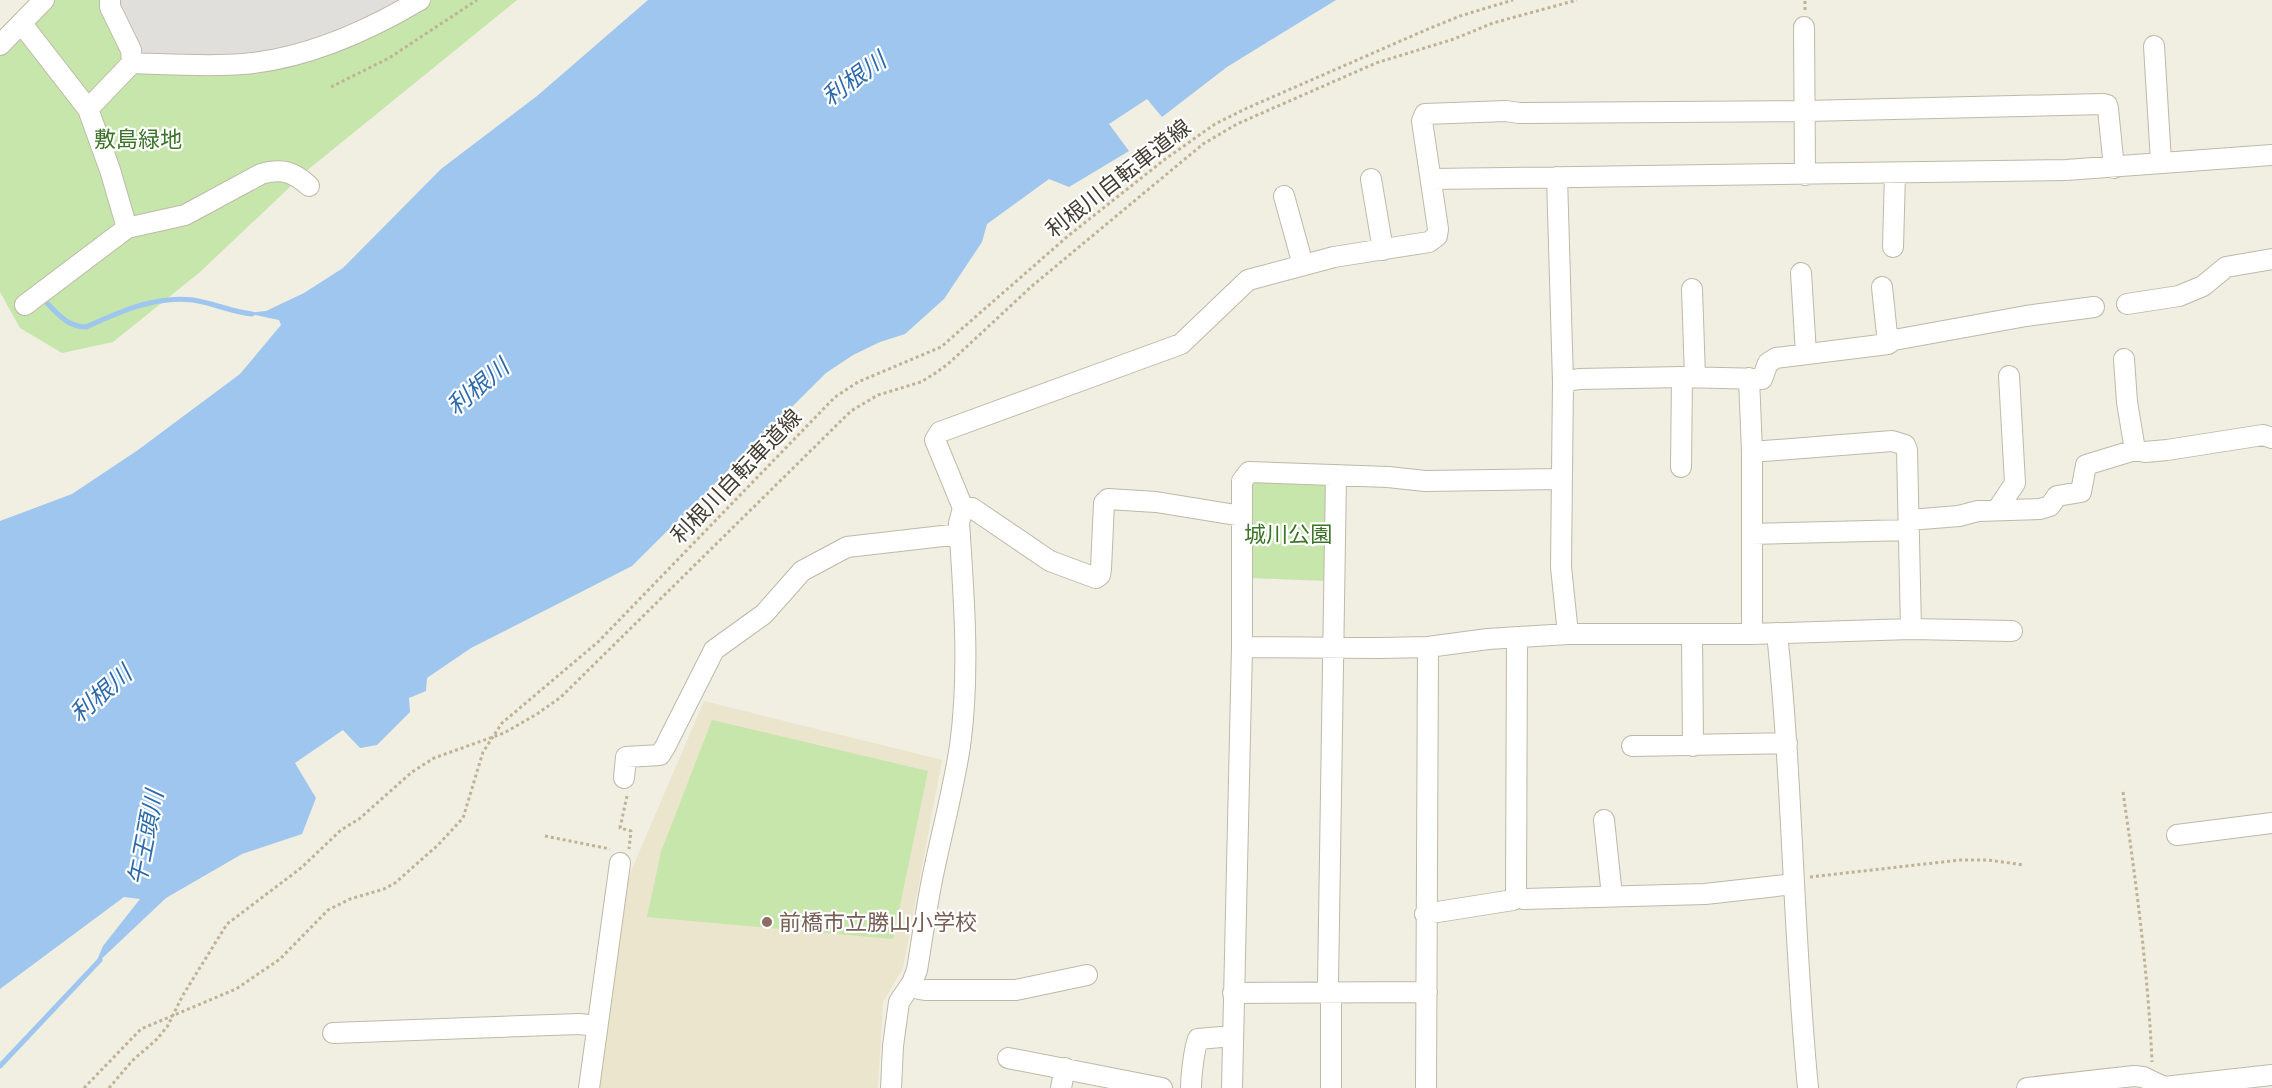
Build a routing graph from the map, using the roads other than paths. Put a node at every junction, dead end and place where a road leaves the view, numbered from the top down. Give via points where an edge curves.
1 (44, 0) edge
2 (110, 0) edge
3 (420, 0) edge
4 (22, 24) junction
5 (1804, 27) dead end
6 (0, 45) edge
7 (2154, 46) dead end
8 (132, 63) junction
9 (88, 109) junction
10 (1806, 111) junction
11 (2272, 155) edge
12 (2161, 162) junction
13 (2114, 168) junction
14 (1895, 173) junction
15 (1805, 174) junction
16 (1557, 177) junction
17 (1371, 179) dead end
18 (1431, 179) junction
19 (309, 186) dead end
20 (1284, 196) dead end
21 (127, 228) junction
22 (1893, 247) dead end
23 (1383, 250) junction
24 (2272, 259) edge
25 (1303, 265) junction
26 (1801, 273) dead end
27 (1882, 287) dead end
28 (1692, 289) dead end
29 (2127, 304) dead end
30 (25, 305) dead end
31 (2094, 307) dead end
32 (1888, 344) junction
33 (1806, 354) junction
34 (2124, 359) dead end
35 (2009, 376) dead end
36 (1688, 377) junction
37 (1749, 378) junction
38 (1563, 382) junction
39 (2272, 438) edge
40 (2135, 450) junction
41 (1752, 452) junction
42 (1681, 467) dead end
43 (1336, 475) junction
44 (1562, 479) junction
45 (963, 508) junction
46 (1997, 510) junction
47 (1242, 516) junction
48 (1909, 525) junction
49 (960, 534) junction
50 (1752, 534) junction
51 (1911, 629) junction
52 (2012, 631) dead end
53 (1778, 633) junction
54 (1568, 634) junction
55 (1752, 634) junction
56 (1692, 635) junction
57 (1517, 638) junction
58 (1242, 646) junction
59 (1428, 647) junction
60 (1333, 648) junction
61 (1787, 743) junction
62 (1632, 746) dead end
63 (1694, 746) junction
64 (624, 778) road end
65 (1604, 820) dead end
66 (2272, 823) edge
67 (2177, 835) dead end
68 (620, 863) road end
69 (1793, 881) junction
70 (1612, 896) junction
71 (1516, 897) junction
72 (1425, 914) junction
73 (1087, 975) dead end
74 (912, 983) junction
75 (1427, 992) junction
76 (1233, 993) junction
77 (1328, 993) junction
78 (597, 1026) junction
79 (333, 1033) dead end
80 (1233, 1036) junction
81 (1008, 1058) dead end
82 (1065, 1068) junction
83 (2272, 1075) edge
84 (2164, 1087) edge
85 (589, 1088) edge
86 (891, 1088) edge
87 (1061, 1088) edge
88 (1162, 1088) edge
89 (1191, 1088) edge
90 (1232, 1088) edge
91 (1331, 1088) edge
92 (1426, 1088) edge
93 (1808, 1088) edge
94 (2027, 1088) edge

1 - 4 street
2 - 8 street via 131,50
3 - 8 street via 390,18 294,56 242,64
4 - 6 street
4 - 9 street
5 - 10 street
7 - 12 street
8 - 9 street
9 - 21 street
10 - 13 street via 2103,104 2108,109
10 - 15 street
10 - 18 street via 1430,113 1423,117
11 - 12 street
12 - 13 street
13 - 14 street
14 - 15 street
14 - 22 street
15 - 16 street
16 - 18 street
16 - 38 street
17 - 23 street
18 - 23 street via 1437,236 1430,242
19 - 21 street via 296,174 274,170 185,214
20 - 25 street
21 - 30 street
23 - 25 street
24 - 29 street via 2226,267 2203,286 2179,296
25 - 45 street via 1242,283 1181,344 940,432 936,440
26 - 33 street
27 - 32 street
28 - 36 street
31 - 32 street via 2025,316
32 - 33 street
33 - 37 street via 1776,358 1768,363 1762,379
34 - 40 street
35 - 46 street via 2015,483
36 - 37 street
36 - 38 street
36 - 42 street
37 - 41 street
38 - 44 street
39 - 40 street via 2263,435 2167,450
40 - 46 street via 2086,465 2081,492 2057,496 2050,506
41 - 48 street via 1899,442 1907,450
41 - 50 street
43 - 44 street via 1425,482
43 - 47 street via 1249,472 1242,481
43 - 60 street
44 - 54 street via 1561,567
45 - 47 street via 972,508 1050,561 1096,578 1101,569 1104,504 1108,499 1156,502
45 - 49 street
46 - 48 street
47 - 58 street
48 - 50 street
48 - 51 street
49 - 64 street via 847,547 802,571 764,614 714,650 660,755 626,757
49 - 74 street via 965,666 960,746
50 - 55 street
51 - 52 street
51 - 53 street
53 - 55 street
53 - 61 street
54 - 56 street
54 - 57 street
55 - 56 street
56 - 63 street
57 - 59 street
57 - 71 street
58 - 60 street
58 - 76 street
59 - 60 street
59 - 72 street
60 - 77 street
61 - 63 street
61 - 69 street
62 - 63 street
65 - 70 street
66 - 67 street
68 - 78 street
69 - 70 street via 1705,894
69 - 93 street
70 - 71 street
71 - 72 street
72 - 75 street
73 - 74 street via 1007,990 925,990
74 - 86 street via 899,1002
75 - 77 street
75 - 92 street
76 - 77 street
76 - 80 street
77 - 91 street
78 - 79 street
78 - 85 street
80 - 89 street via 1198,1039
80 - 90 street
81 - 82 street
82 - 87 street
82 - 88 street
83 - 84 street
84 - 94 street via 2134,1076

